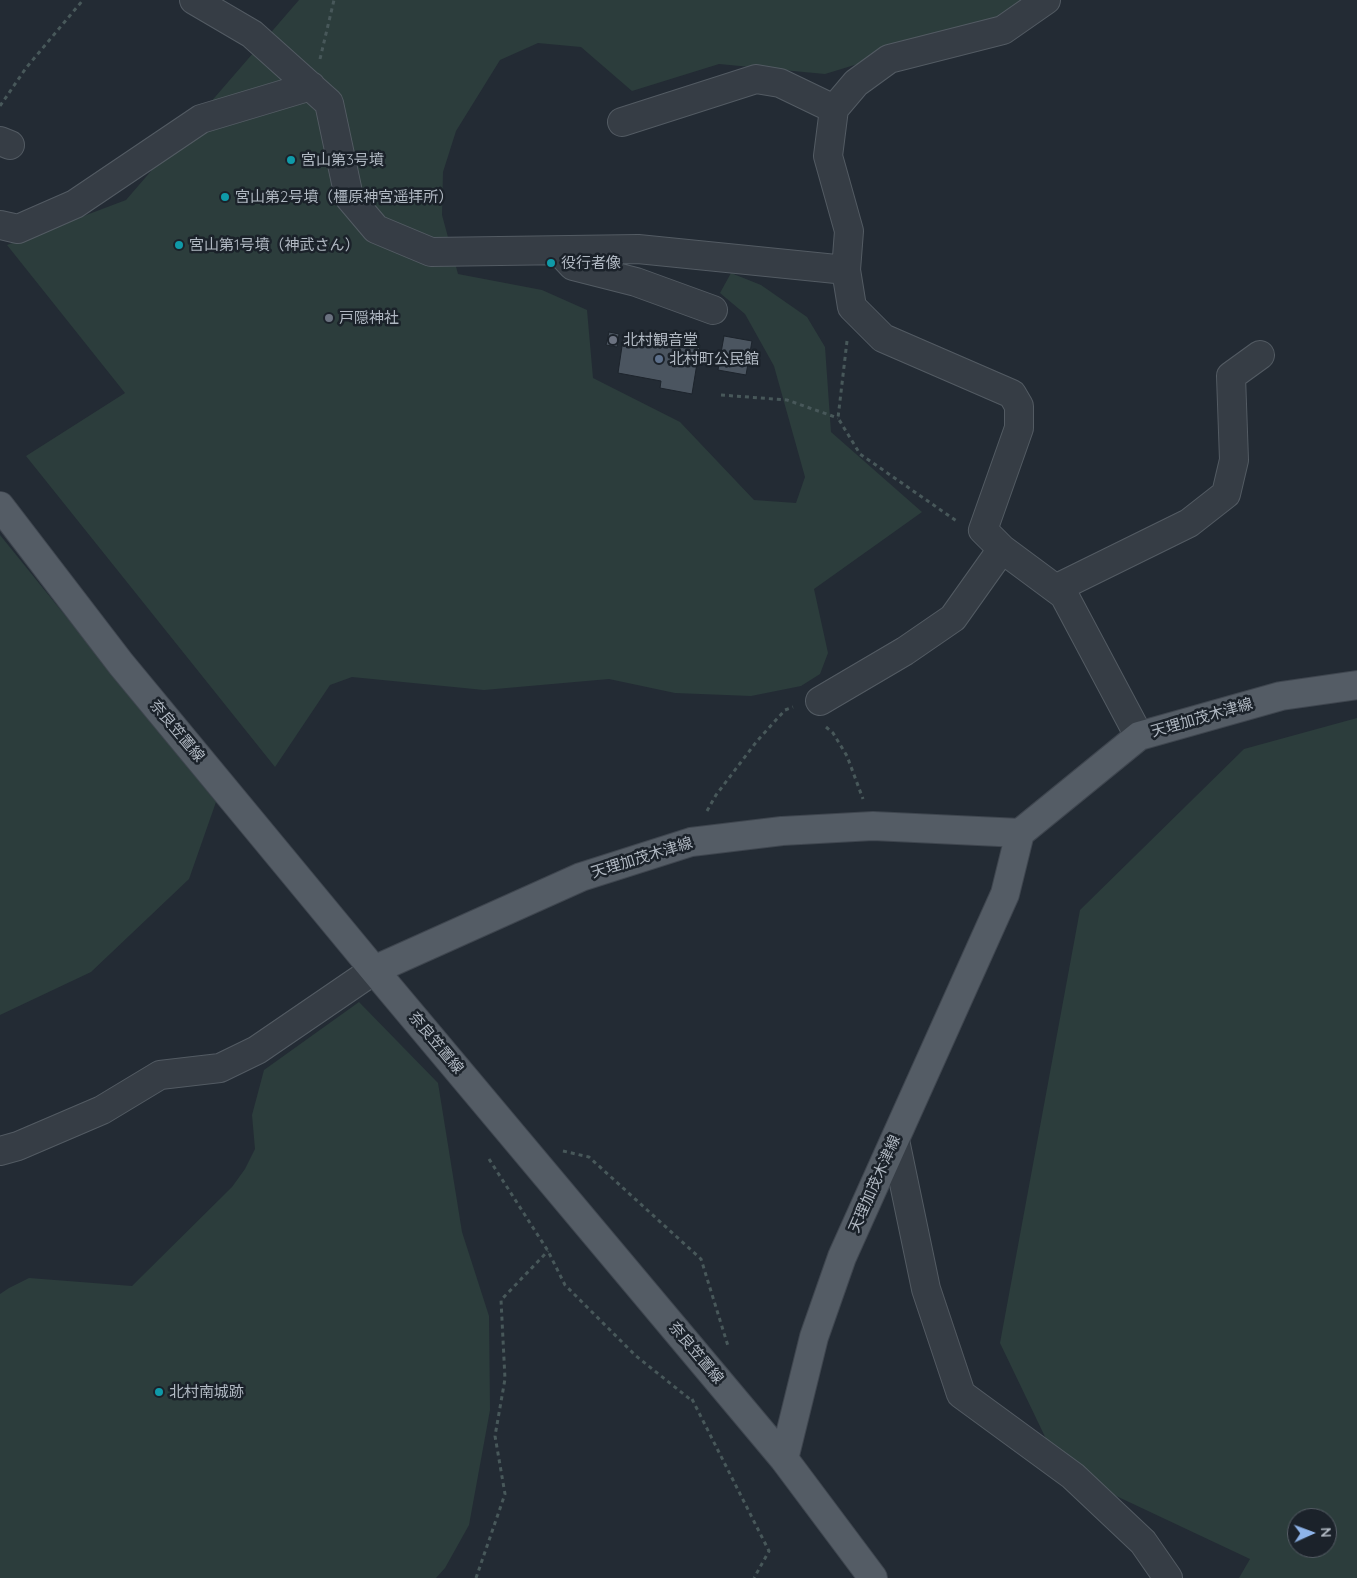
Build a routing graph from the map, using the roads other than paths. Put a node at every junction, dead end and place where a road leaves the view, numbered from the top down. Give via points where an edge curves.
1 (194, 0) edge
2 (1046, 0) edge
3 (311, 86) junction
4 (834, 109) junction
5 (622, 122) dead end
6 (0, 225) edge
7 (559, 251) junction
8 (846, 270) junction
9 (713, 310) dead end
10 (1260, 355) dead end
11 (0, 506) edge
12 (1002, 549) junction
13 (1057, 588) junction
14 (1357, 685) edge
15 (820, 712) road end
16 (1139, 736) junction
17 (1020, 833) junction
18 (374, 970) junction
19 (895, 1140) junction
20 (0, 1151) edge
21 (784, 1459) junction
22 (873, 1578) edge
23 (1168, 1578) edge

1 - 3 street via 252,34
2 - 4 street via 1003,30 889,59 856,83
3 - 6 street via 201,119 75,204 18,229
3 - 7 street via 329,103 349,197 376,229 430,252
4 - 5 street via 780,83 756,79
4 - 8 street via 828,156 849,231
7 - 8 street via 638,250
7 - 9 street via 573,266 636,282
8 - 12 street via 852,307 883,338 1012,394 1019,406 1019,428 983,530
10 - 13 street via 1231,376 1234,460 1226,494 1189,523
11 - 18 main road, 奈良笠置線 via 122,664
12 - 13 street
12 - 15 street via 953,618
13 - 16 street via 1064,595
14 - 16 main road, 天理加茂木津線 via 1281,696
16 - 17 main road, 天理加茂木津線
17 - 18 main road, 天理加茂木津線 via 873,826 782,831 691,842 581,878
17 - 19 main road, 天理加茂木津線 via 1005,894
18 - 20 street via 257,1050 220,1068 160,1075 102,1110
18 - 21 main road, 奈良笠置線
19 - 21 main road, 天理加茂木津線 via 842,1257 814,1337
19 - 23 street via 926,1289 961,1394 1073,1476 1143,1542
21 - 22 main road, 奈良笠置線

